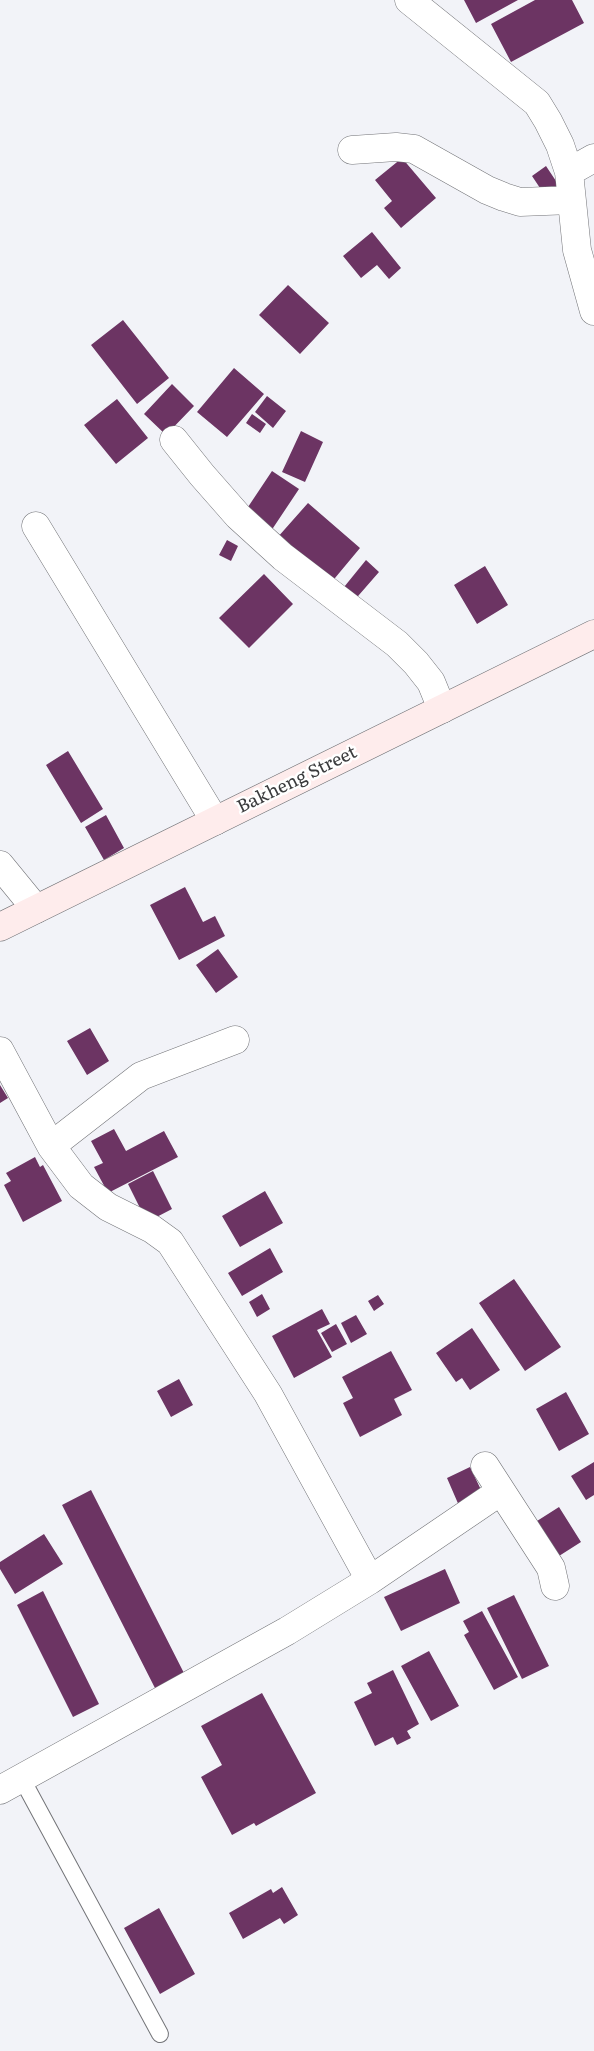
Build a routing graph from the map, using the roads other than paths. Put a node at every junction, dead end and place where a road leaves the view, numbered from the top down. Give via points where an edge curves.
1 (409, 0) edge
2 (352, 150) dead end
3 (594, 158) edge
4 (570, 172) junction
5 (571, 200) junction
6 (594, 311) edge
7 (174, 440) dead end
8 (36, 526) dead end
9 (594, 634) edge
10 (442, 708) junction
11 (215, 821) junction
12 (0, 865) edge
13 (36, 909) junction
14 (0, 927) edge
15 (235, 1040) dead end
16 (0, 1051) edge
17 (51, 1146) junction
18 (485, 1466) dead end
19 (501, 1491) junction
20 (370, 1580) junction
21 (555, 1586) dead end
22 (11, 1784) edge
23 (160, 2034) dead end

1 - 4 street via 537,103 560,145
2 - 5 street via 414,149 504,198 520,202
3 - 4 street
4 - 5 street
5 - 6 street via 577,250
7 - 10 street via 238,516 283,557 397,644 431,682
8 - 11 street
9 - 10 street, Bakheng Street
10 - 11 street, Bakheng Street
11 - 13 street, Bakheng Street
12 - 13 street
13 - 14 street, Bakheng Street
15 - 17 street via 141,1076
16 - 17 street
17 - 20 street via 81,1186 108,1207 170,1242 268,1394
18 - 19 street
19 - 20 street
19 - 21 street via 551,1568
20 - 22 street via 287,1631
22 - 23 lane

